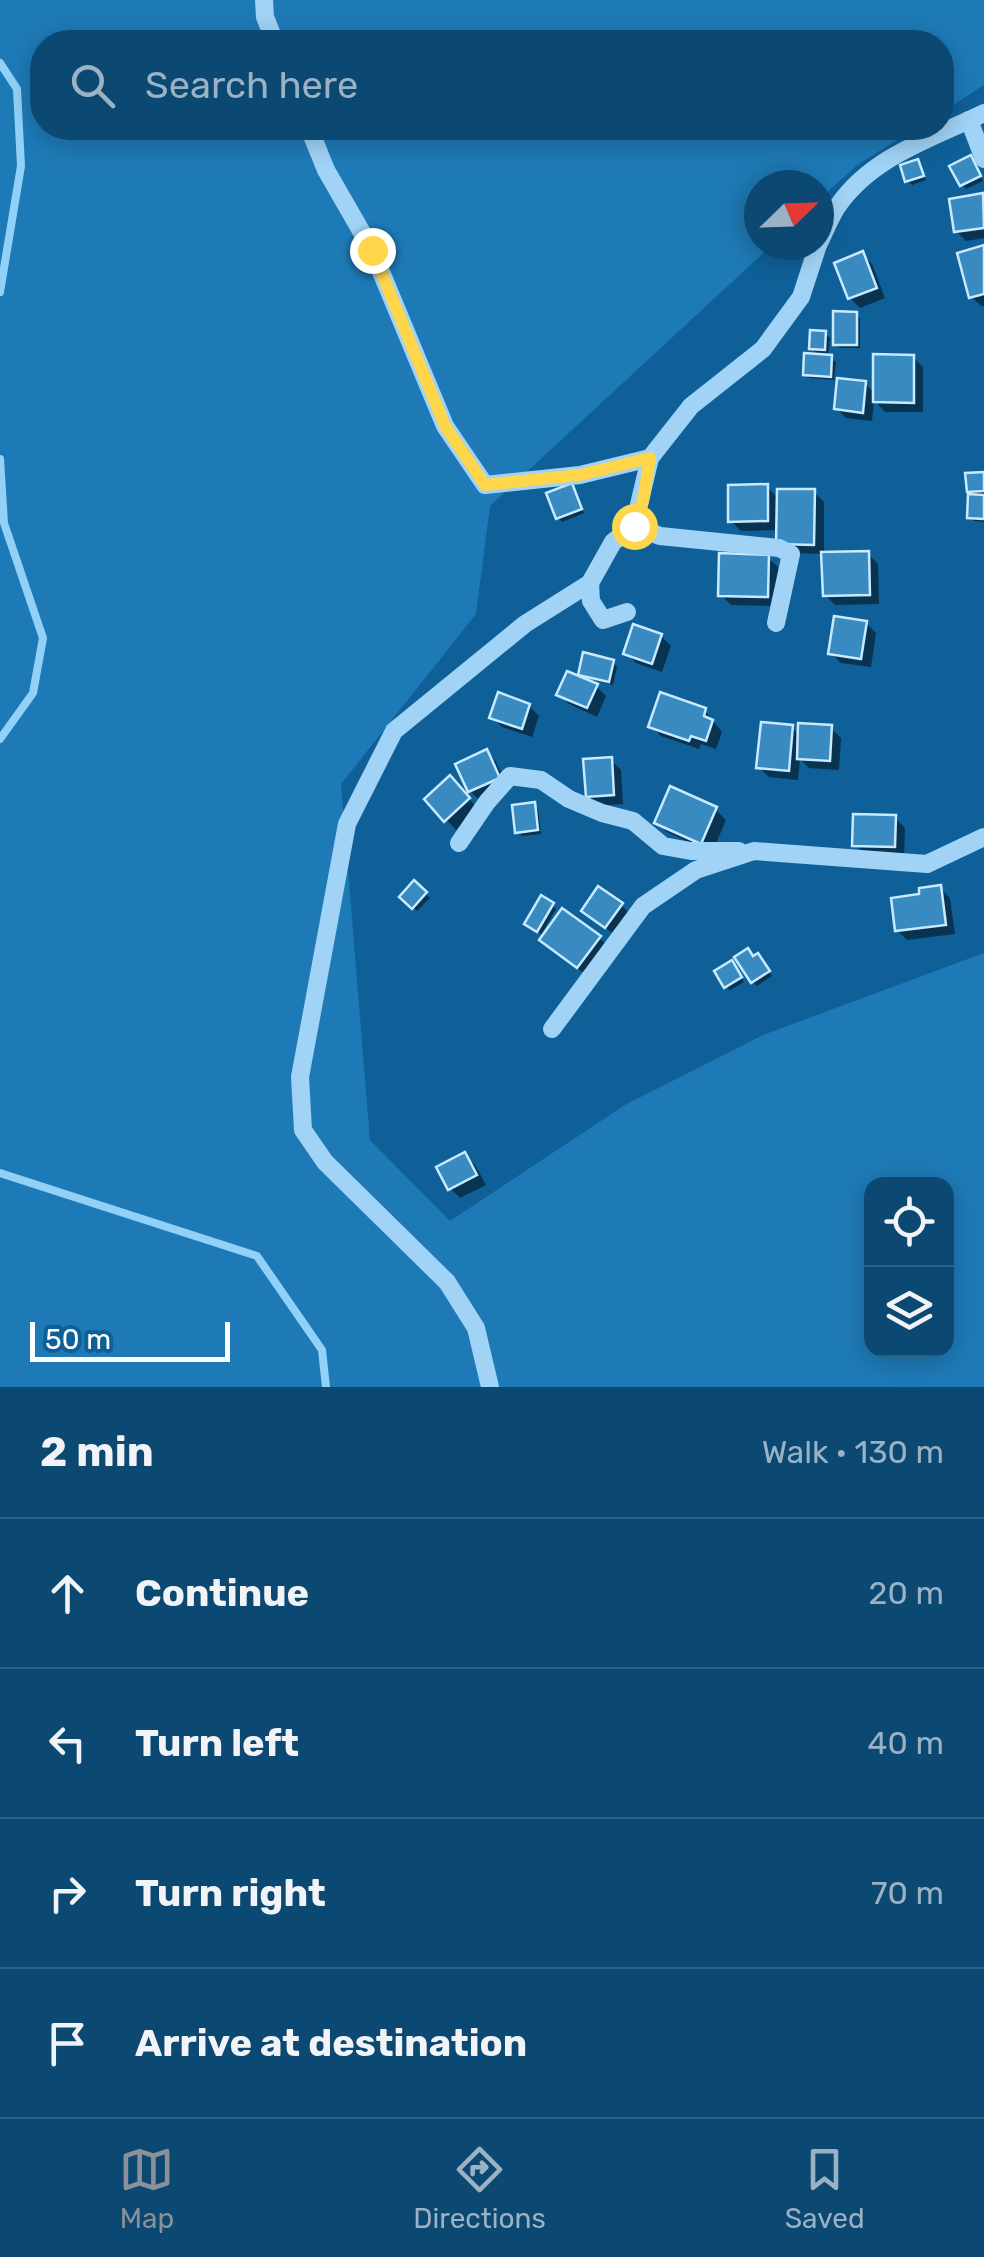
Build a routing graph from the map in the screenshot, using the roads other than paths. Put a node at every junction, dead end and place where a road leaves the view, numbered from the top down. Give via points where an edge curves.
1 (264, 0) edge
2 (271, 30) edge
3 (977, 117) edge
4 (315, 140) edge
5 (923, 140) edge
6 (984, 160) edge
7 (834, 214) edge
8 (813, 260) edge
9 (650, 458) junction
10 (634, 526) junction
11 (590, 583) junction
12 (628, 612) dead end
13 (776, 623) dead end
14 (984, 837) edge
15 (458, 843) dead end
16 (754, 851) junction
17 (552, 1029) dead end
18 (490, 1387) edge

1 - 2 street
3 - 6 street
4 - 9 street via 372,250 445,426 485,485 580,475
5 - 7 street via 866,176
8 - 9 street via 801,297 763,349 691,406
9 - 10 street
10 - 11 street via 613,542
10 - 13 street via 660,536 791,554
11 - 12 street via 591,601 603,620
11 - 18 street via 526,624 394,731 347,824 300,1077 303,1130 325,1162 446,1282 476,1328
14 - 16 street via 927,864
15 - 16 street via 510,776 541,780 569,799 634,821 663,846
16 - 17 street via 696,870 642,906

